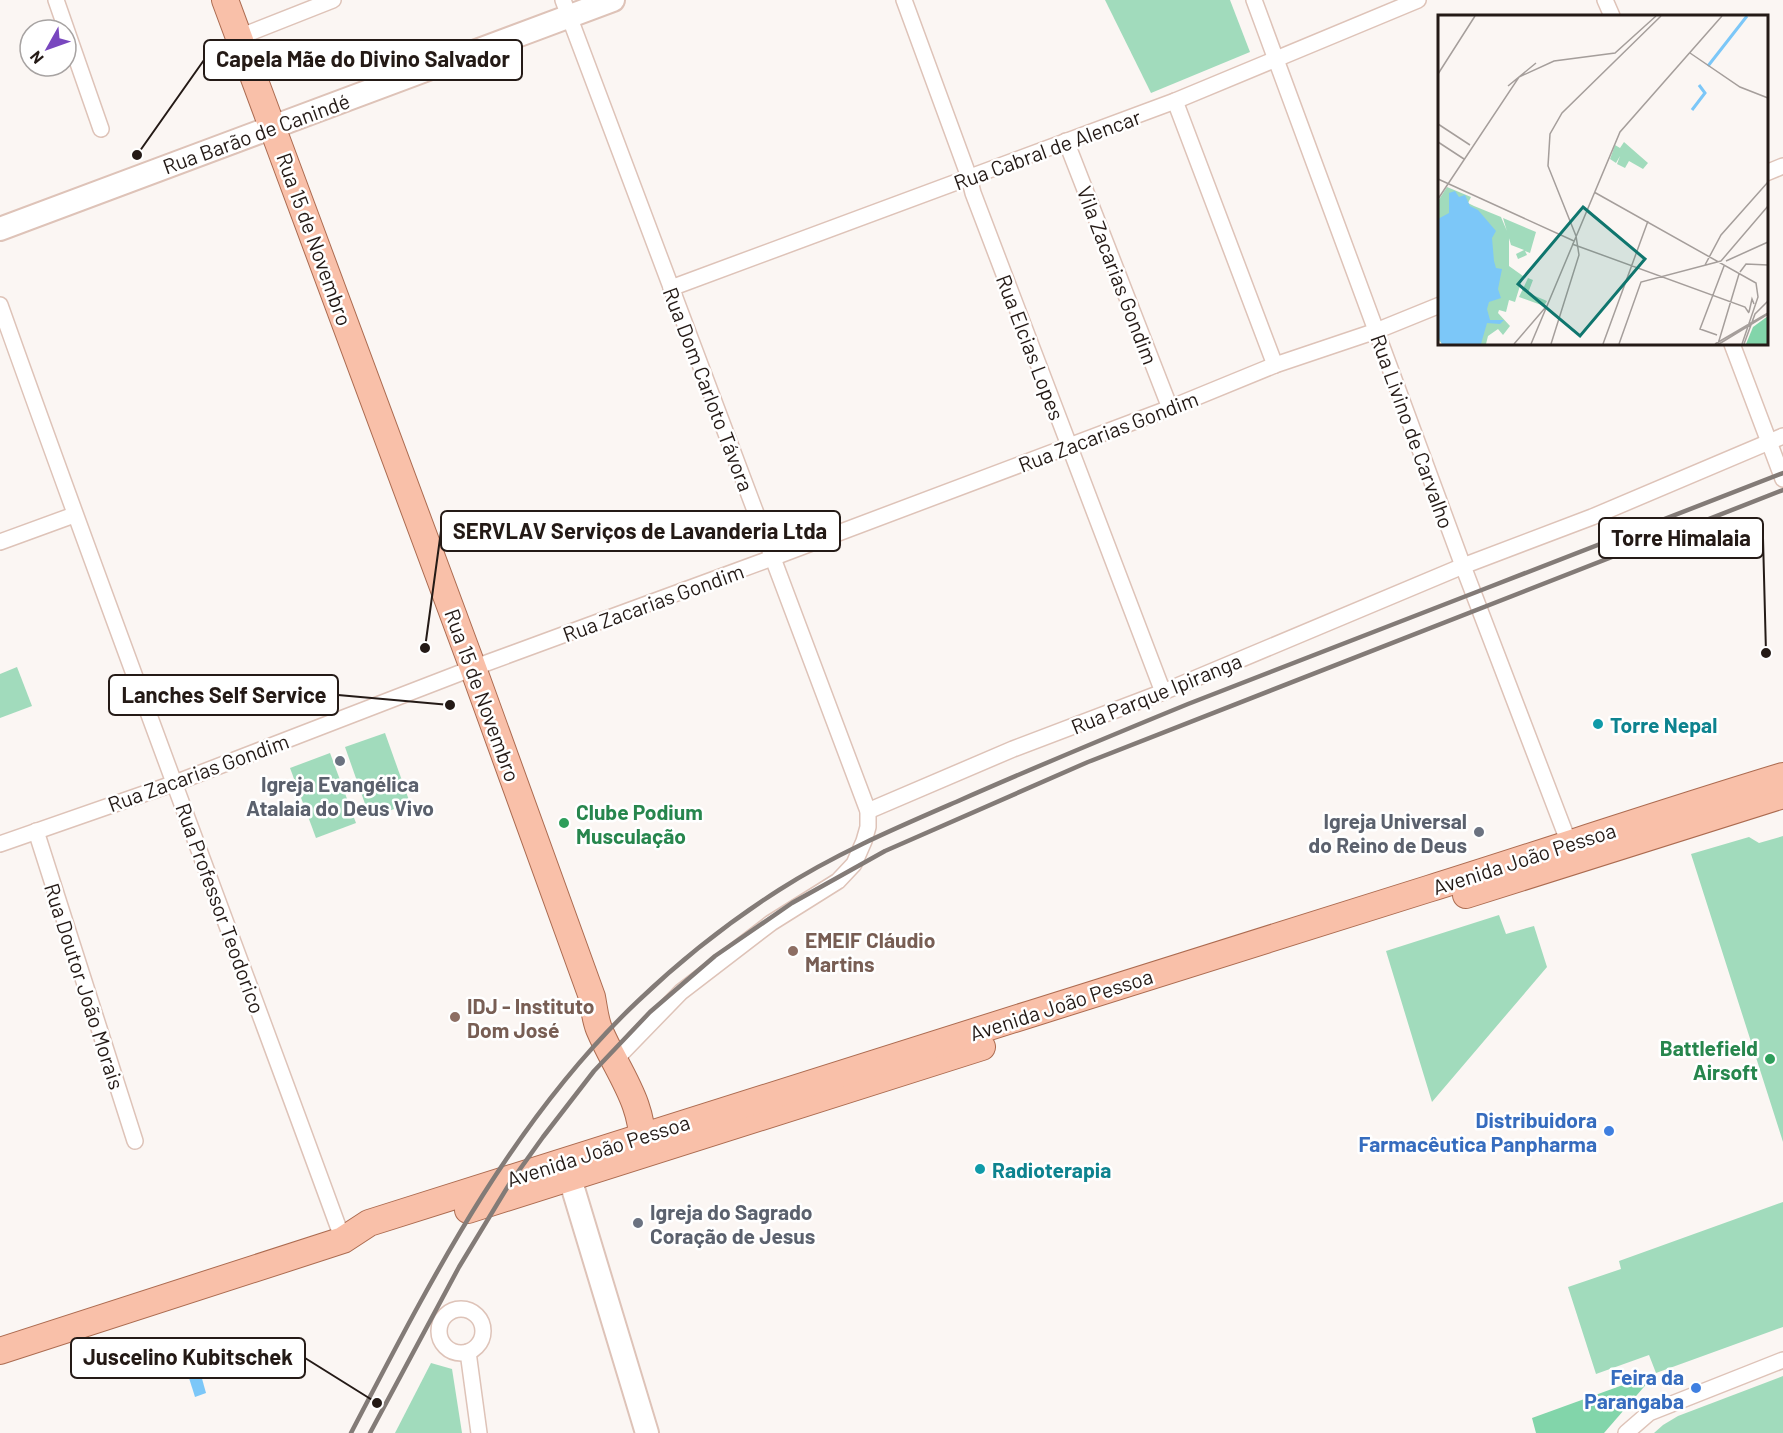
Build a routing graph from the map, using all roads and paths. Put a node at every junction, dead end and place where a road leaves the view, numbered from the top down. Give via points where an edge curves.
1 (56, 0) edge
2 (225, 0) edge
3 (333, 0) edge
4 (613, 0) edge
5 (904, 0) edge
6 (1254, 0) edge
7 (1419, 0) edge
8 (1605, 0) edge
9 (566, 8) edge
10 (1612, 15) edge
11 (239, 37) junction
12 (1277, 59) junction
13 (1175, 101) junction
14 (274, 127) junction
15 (101, 129) dead end
16 (1066, 141) junction
17 (1783, 166) edge
18 (1768, 173) edge
19 (969, 177) junction
20 (0, 229) edge
21 (671, 288) junction
22 (0, 305) edge
23 (1438, 306) edge
24 (1376, 331) junction
25 (1732, 345) edge
26 (1275, 365) junction
27 (1170, 408) junction
28 (1776, 439) edge
29 (1069, 447) junction
30 (1783, 479) edge
31 (74, 515) junction
32 (0, 542) edge
33 (772, 558) junction
34 (1463, 566) junction
35 (473, 668) junction
36 (1163, 692) junction
37 (1783, 776) edge
38 (175, 783) junction
39 (1783, 795) edge
40 (868, 811) junction
41 (36, 831) junction
42 (0, 844) edge
43 (1573, 852) junction
44 (615, 1060) junction
45 (135, 1141) dead end
46 (642, 1145) junction
47 (567, 1169) junction
48 (343, 1240) junction
49 (0, 1351) edge
50 (468, 1352) dead end
51 (1783, 1360) edge
52 (479, 1433) edge
53 (647, 1433) edge
54 (1626, 1433) edge

1 - 15 street
2 - 11 main road, Rua 15 de Novembro
3 - 11 street
4 - 9 main road, Rua Barão de Canindé
5 - 19 street, Rua Elcias Lopes
6 - 12 street, Rua Livino de Carvalho
7 - 12 street, Rua Cabral de Alencar
8 - 10 street
9 - 14 main road, Rua Barão de Canindé
9 - 21 street, Rua Dom Carloto Távora
11 - 14 main road, Rua 15 de Novembro
12 - 13 street, Rua Cabral de Alencar
12 - 24 street, Rua Livino de Carvalho
13 - 16 street, Rua Cabral de Alencar
13 - 26 street
14 - 20 main road, Rua Barão de Canindé
14 - 35 main road, Rua 15 de Novembro
16 - 19 street, Rua Cabral de Alencar
16 - 27 street, Vila Zacarias Gondim
17 - 18 street
19 - 21 street, Rua Cabral de Alencar
19 - 29 street, Rua Elcias Lopes
21 - 33 street, Rua Dom Carloto Távora
22 - 31 street, Rua Professor Teodorico
23 - 24 street, Rua Zacarias Gondim
24 - 26 street, Rua Zacarias Gondim
24 - 34 street, Rua Livino de Carvalho
25 - 28 street
26 - 27 street, Rua Zacarias Gondim
27 - 29 street, Rua Zacarias Gondim
28 - 30 street
28 - 34 street, Rua Parque Ipiranga via 1592,517
29 - 33 street, Rua Zacarias Gondim
29 - 36 street, Rua Elcias Lopes
31 - 32 street
31 - 38 street, Rua Professor Teodorico
33 - 35 street, Rua Zacarias Gondim
33 - 40 street, Rua Dom Carloto Távora
34 - 36 street, Rua Parque Ipiranga
34 - 43 street, Rua Livino de Carvalho
35 - 38 street, Rua Zacarias Gondim
35 - 44 main road, Rua 15 de Novembro via 592,997 599,1028
36 - 40 street, Rua Parque Ipiranga via 1013,749
37 - 43 main road, Avenida João Pessoa via 1673,809
38 - 41 street, Rua Zacarias Gondim
38 - 48 street, Rua Professor Teodorico
39 - 43 main road, Avenida João Pessoa
40 - 44 street via 868,827 854,864 838,880 771,923 681,992
41 - 42 street, Rua Zacarias Gondim
41 - 45 street, Rua Doutor João Morais
43 - 46 main road, Avenida João Pessoa
44 - 46 main road, Rua 15 de Novembro via 640,1116
46 - 47 main road, Avenida João Pessoa
47 - 48 main road, Avenida João Pessoa via 369,1223
47 - 53 main road
48 - 49 main road, Avenida João Pessoa
50 - 52 street
51 - 54 street via 1649,1413

